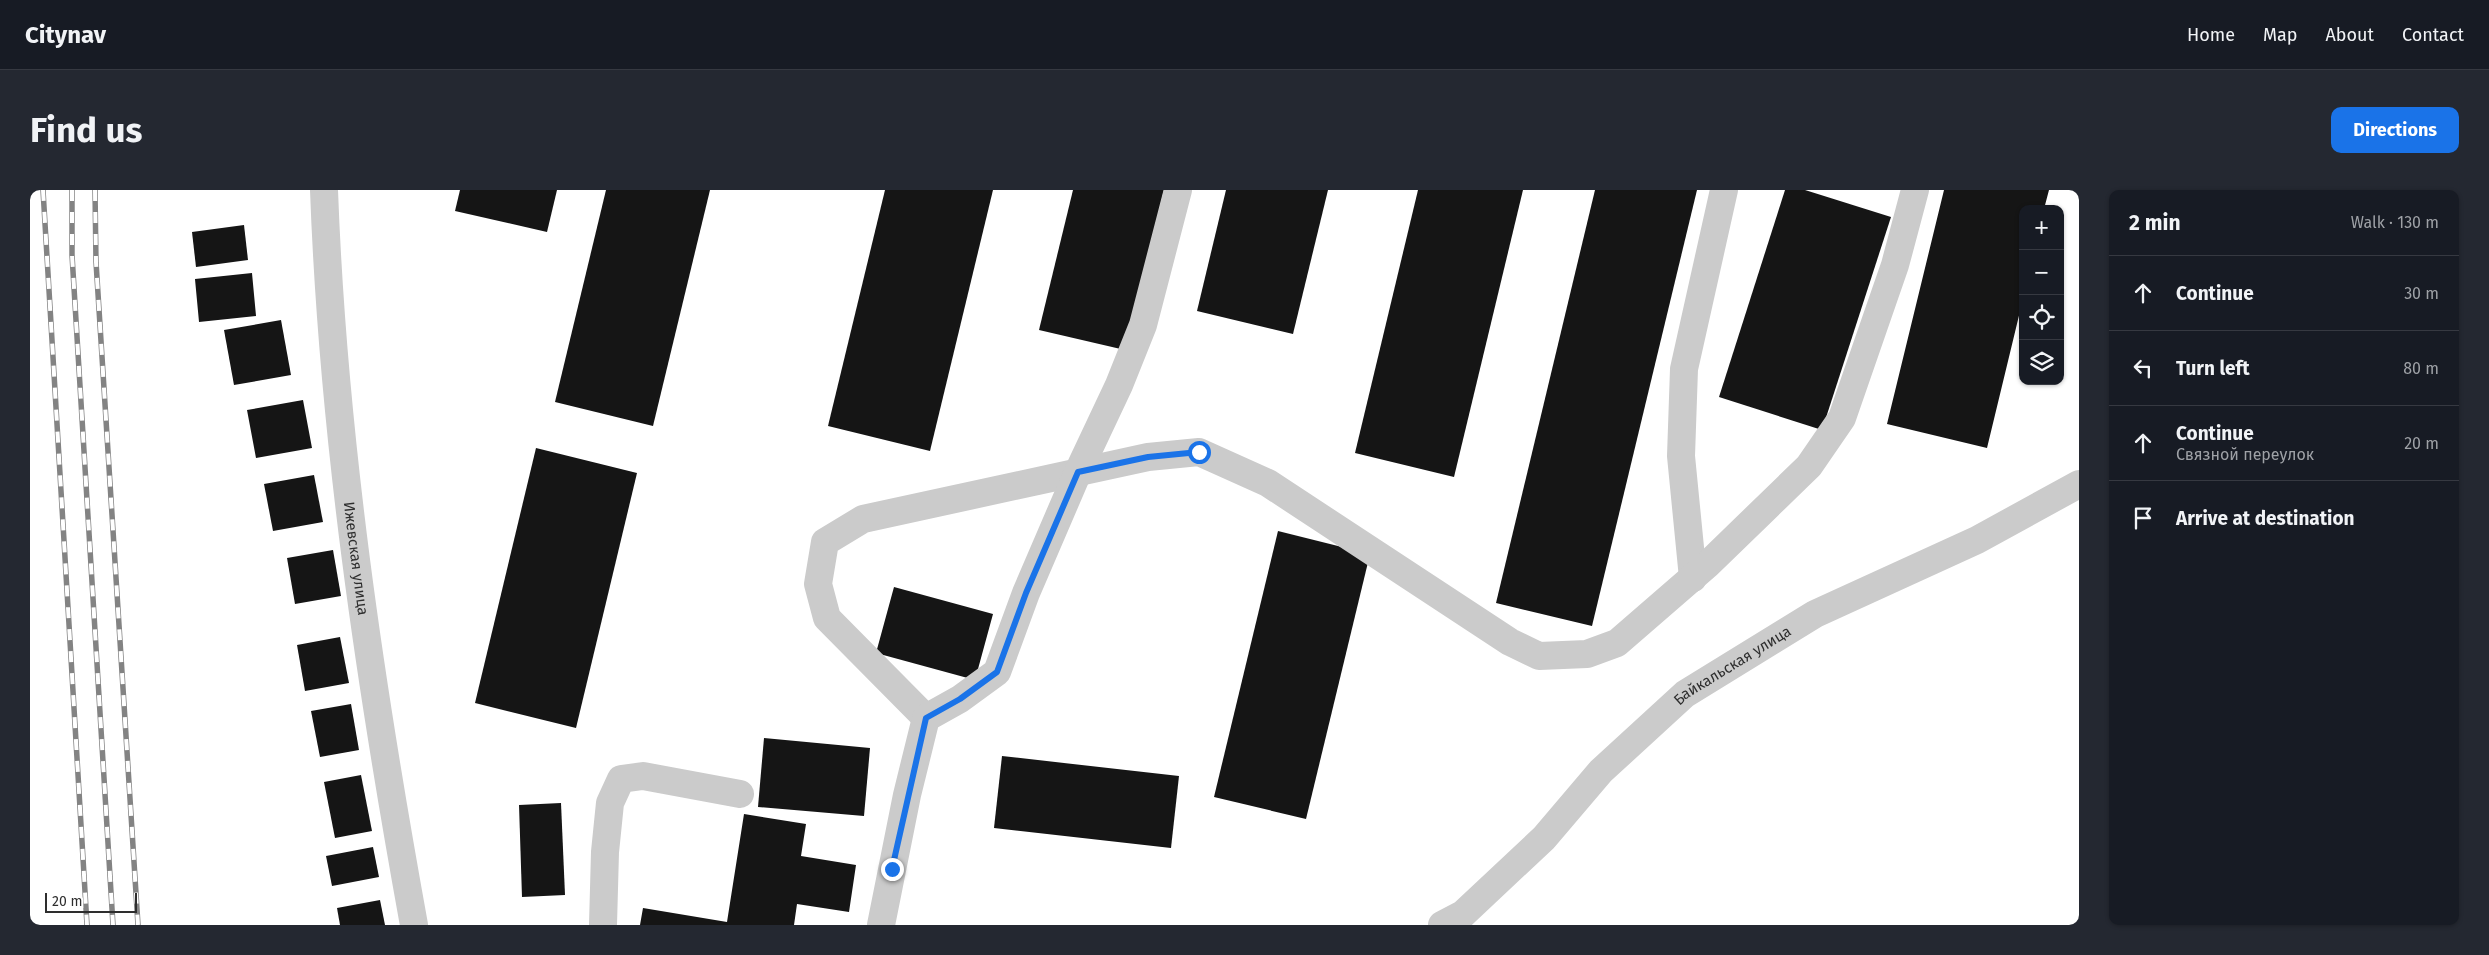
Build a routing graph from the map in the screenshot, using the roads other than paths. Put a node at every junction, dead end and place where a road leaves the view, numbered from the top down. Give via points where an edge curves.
1 (324, 190) edge
2 (1178, 190) edge
3 (1724, 190) edge
4 (1915, 190) edge
5 (1078, 472) junction
6 (2079, 484) edge
7 (1693, 578) junction
8 (926, 718) junction
9 (740, 794) dead end
10 (1460, 921) edge
11 (414, 925) edge
12 (603, 925) edge
13 (881, 925) edge

1 - 11 street, Ижевская улица via 341,422 370,658
2 - 5 street via 1143,325
3 - 7 street via 1684,369 1681,456
4 - 7 street via 1895,265 1842,418 1809,466
5 - 7 street via 1148,457 1199,452 1268,483 1486,627 1539,656 1587,654 1617,642
5 - 8 street via 1026,593 997,672 960,699
5 - 8 street via 863,519 825,542 818,584 827,618
6 - 10 street, Байкальская улица via 1977,540 1815,614 1684,694 1601,771 1544,838
8 - 13 street
9 - 12 street via 642,776 622,779 610,803

